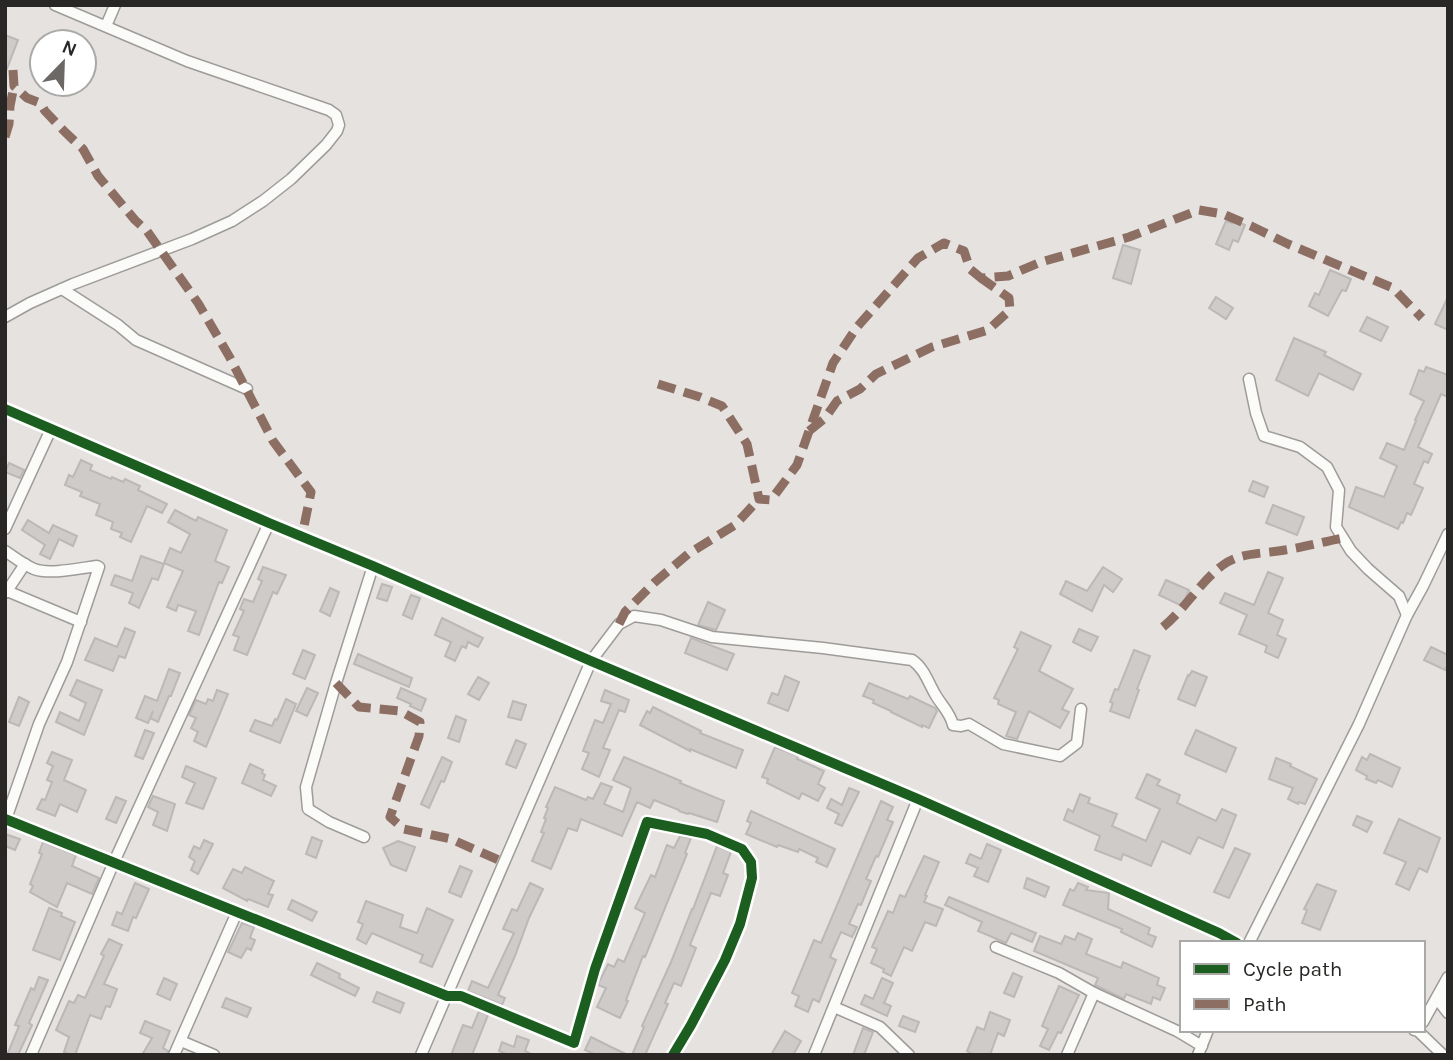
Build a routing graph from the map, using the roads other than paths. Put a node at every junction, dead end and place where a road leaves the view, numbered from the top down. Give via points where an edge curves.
1 (55, 5) edge
2 (116, 5) edge
3 (106, 26) junction
4 (62, 289) junction
5 (5, 317) edge
6 (1248, 379) dead end
7 (247, 389) dead end
8 (5, 409) edge
9 (51, 429) junction
10 (269, 523) junction
11 (5, 528) edge
12 (1448, 534) edge
13 (5, 551) edge
14 (25, 564) junction
15 (373, 566) junction
16 (6, 592) edge
17 (1407, 615) junction
18 (81, 622) junction
19 (591, 661) junction
20 (1081, 709) dead end
21 (918, 799) junction
22 (6, 819) edge
23 (364, 837) dead end
24 (114, 862) junction
25 (237, 912) junction
26 (1233, 941) edge
27 (1250, 941) edge
28 (996, 947) dead end
29 (1446, 981) edge
30 (1094, 993) junction
31 (447, 996) junction
32 (834, 1007) junction
33 (1448, 1013) edge
34 (1425, 1018) edge
35 (1207, 1032) edge
36 (1418, 1032) edge
37 (181, 1041) junction
38 (1200, 1051) edge
39 (32, 1055) edge
40 (174, 1055) edge
41 (214, 1055) edge
42 (421, 1055) edge
43 (673, 1055) edge
44 (814, 1055) edge
45 (909, 1055) edge
46 (1067, 1055) edge
47 (1443, 1055) edge

1 - 3 street
2 - 3 street
3 - 4 street via 187,61 329,110 339,125 326,145 290,179 232,221
4 - 5 street
4 - 7 street via 136,340
6 - 17 street via 1264,436 1300,447 1327,467 1339,490 1336,527 1368,569 1399,596
8 - 9 street
9 - 10 street
9 - 11 street
10 - 15 street
10 - 24 street
12 - 17 street
13 - 14 street
14 - 16 street
14 - 18 street via 45,571 99,566
15 - 19 street
15 - 23 street via 306,788 308,809
16 - 18 street
17 - 27 street via 1359,724
18 - 22 street
19 - 20 street via 618,624 645,616 712,637 912,660 946,707 953,725 969,724 1003,744 1030,750 1060,756 1077,743
19 - 21 street
19 - 31 street
21 - 26 street
21 - 32 street
22 - 24 street
24 - 25 street
24 - 39 street
25 - 31 street
25 - 37 street
28 - 30 street
29 - 33 street via 1441,1004
29 - 34 street
30 - 38 street via 1177,1031
30 - 46 street
31 - 42 street
31 - 43 street via 461,996 574,1043 594,969 647,822 707,834 742,849 751,862 752,878 725,960
32 - 44 street
32 - 45 street via 880,1027
35 - 38 street
36 - 47 street
37 - 40 street
37 - 41 street

